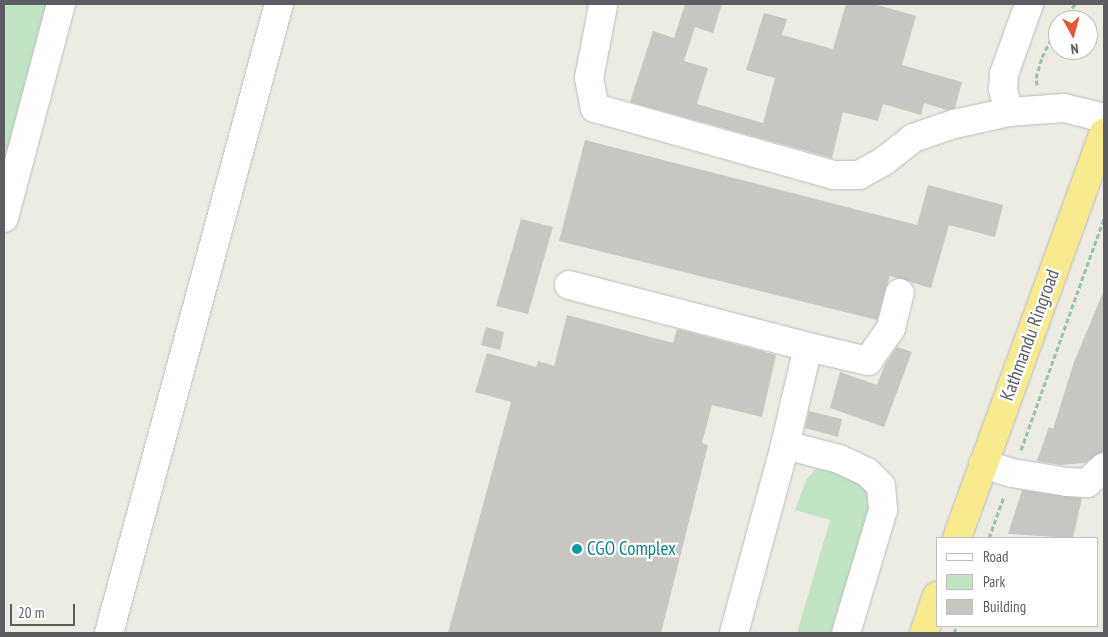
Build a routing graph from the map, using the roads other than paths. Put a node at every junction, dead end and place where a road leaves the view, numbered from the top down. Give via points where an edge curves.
1 (61, 4) edge
2 (279, 4) edge
3 (1028, 4) edge
4 (603, 6) dead end
5 (1009, 112) junction
6 (1104, 118) edge
7 (1104, 133) edge
8 (4, 218) edge
9 (569, 285) dead end
10 (900, 293) dead end
11 (808, 347) junction
12 (785, 445) junction
13 (983, 464) junction
14 (1104, 467) edge
15 (957, 537) edge
16 (936, 599) edge
17 (109, 633) edge
18 (734, 633) edge
19 (846, 633) edge
20 (924, 633) edge

1 - 8 street
2 - 17 street
3 - 5 street via 1004,74 1003,89
4 - 5 street via 589,78 595,108 832,175 859,175 884,161 913,138 954,124
5 - 6 street via 1081,110
7 - 13 highway, Kathmandu Ringroad
9 - 11 street
10 - 11 street via 891,328 868,362
11 - 12 street
12 - 18 street
12 - 19 street via 839,459 867,472 881,486 883,510
13 - 14 street via 1012,473 1087,483
13 - 15 highway, Kathmandu Ringroad
16 - 20 highway

